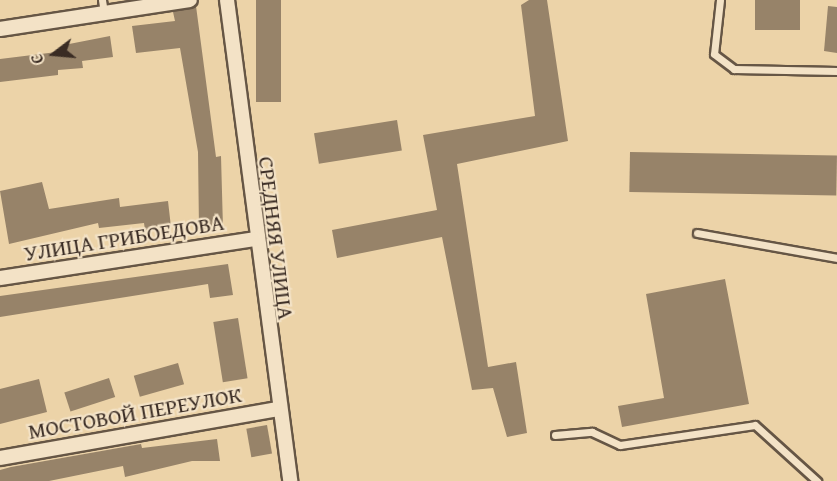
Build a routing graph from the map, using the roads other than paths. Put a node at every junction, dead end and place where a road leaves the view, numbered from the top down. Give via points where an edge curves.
1 (190, 0) edge
2 (227, 0) edge
3 (720, 0) edge
4 (103, 7) edge
5 (0, 29) edge
6 (837, 71) edge
7 (697, 233) dead end
8 (254, 239) junction
9 (837, 258) edge
10 (0, 278) edge
11 (278, 410) junction
12 (555, 435) dead end
13 (0, 458) edge
14 (290, 481) edge
15 (817, 481) edge

1 - 4 street
2 - 8 street, СРЕДНЯЯ УЛИЦА
3 - 6 lane via 714,54 734,69
4 - 5 street
7 - 9 lane
8 - 10 street, УЛИЦА ГРИБОЕДОВА
8 - 11 street, СРЕДНЯЯ УЛИЦА
11 - 13 street, МОСТОВОЙ ПЕРЕУЛОК
11 - 14 street, СРЕДНЯЯ УЛИЦА
12 - 15 lane via 592,432 620,444 755,425

